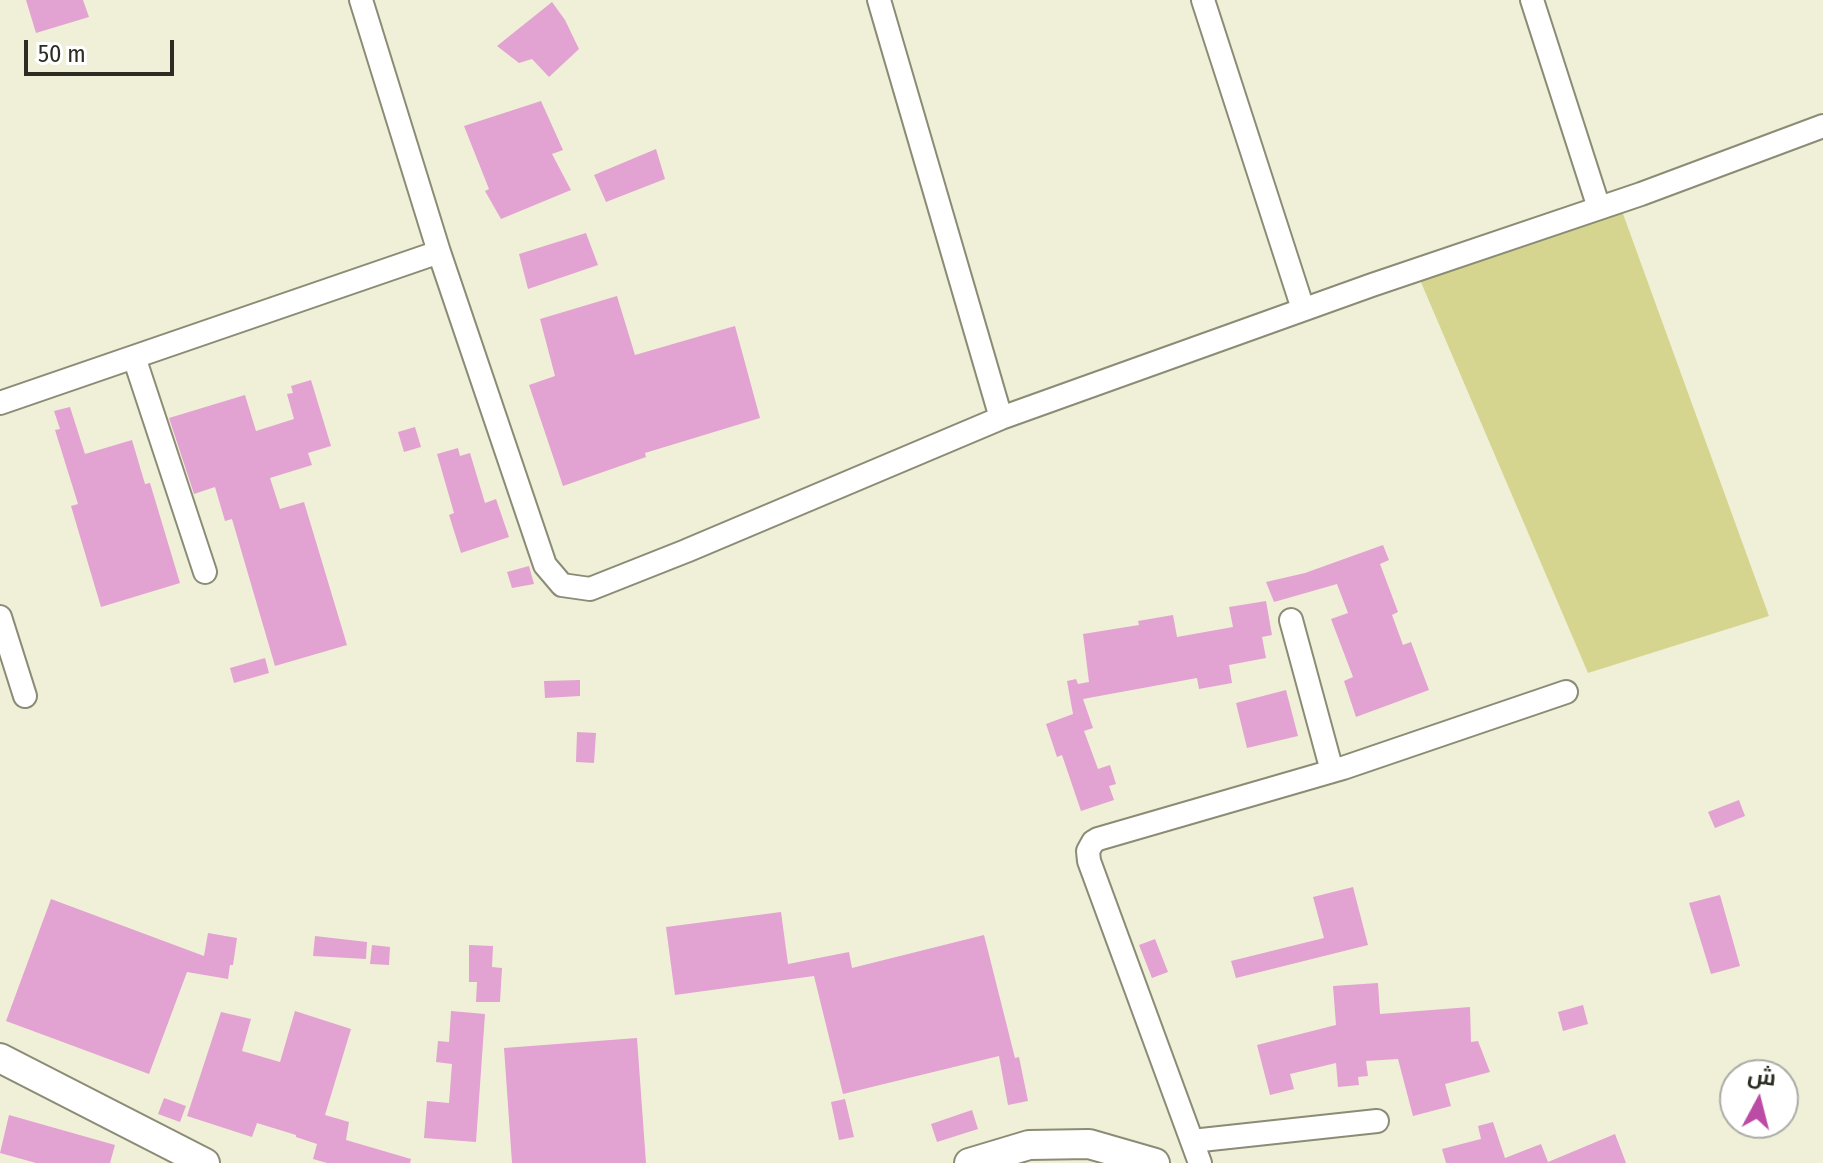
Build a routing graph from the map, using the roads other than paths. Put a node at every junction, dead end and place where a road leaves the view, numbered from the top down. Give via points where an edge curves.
1 (361, 0) edge
2 (879, 0) edge
3 (1203, 0) edge
4 (1532, 0) edge
5 (1823, 126) edge
6 (1599, 208) junction
7 (439, 252) junction
8 (1303, 309) junction
9 (134, 357) junction
10 (0, 403) edge
11 (1001, 418) junction
12 (205, 572) dead end
13 (0, 617) edge
14 (1291, 620) dead end
15 (1566, 692) dead end
16 (25, 696) dead end
17 (1332, 771) junction
18 (0, 1058) edge
19 (1377, 1121) dead end
20 (1192, 1141) junction
21 (205, 1163) edge
22 (969, 1163) edge
23 (1155, 1163) edge
24 (1200, 1163) edge

1 - 7 street
2 - 11 street
3 - 8 street
4 - 6 street
5 - 6 street
6 - 8 street
7 - 9 street
7 - 11 street via 545,565 562,585 590,589
8 - 11 street
9 - 10 street
9 - 12 street
13 - 16 street
14 - 17 street
15 - 17 street
17 - 20 street via 1098,839 1088,851
18 - 21 street
19 - 20 street
20 - 24 street
22 - 23 street via 1029,1145 1089,1144

